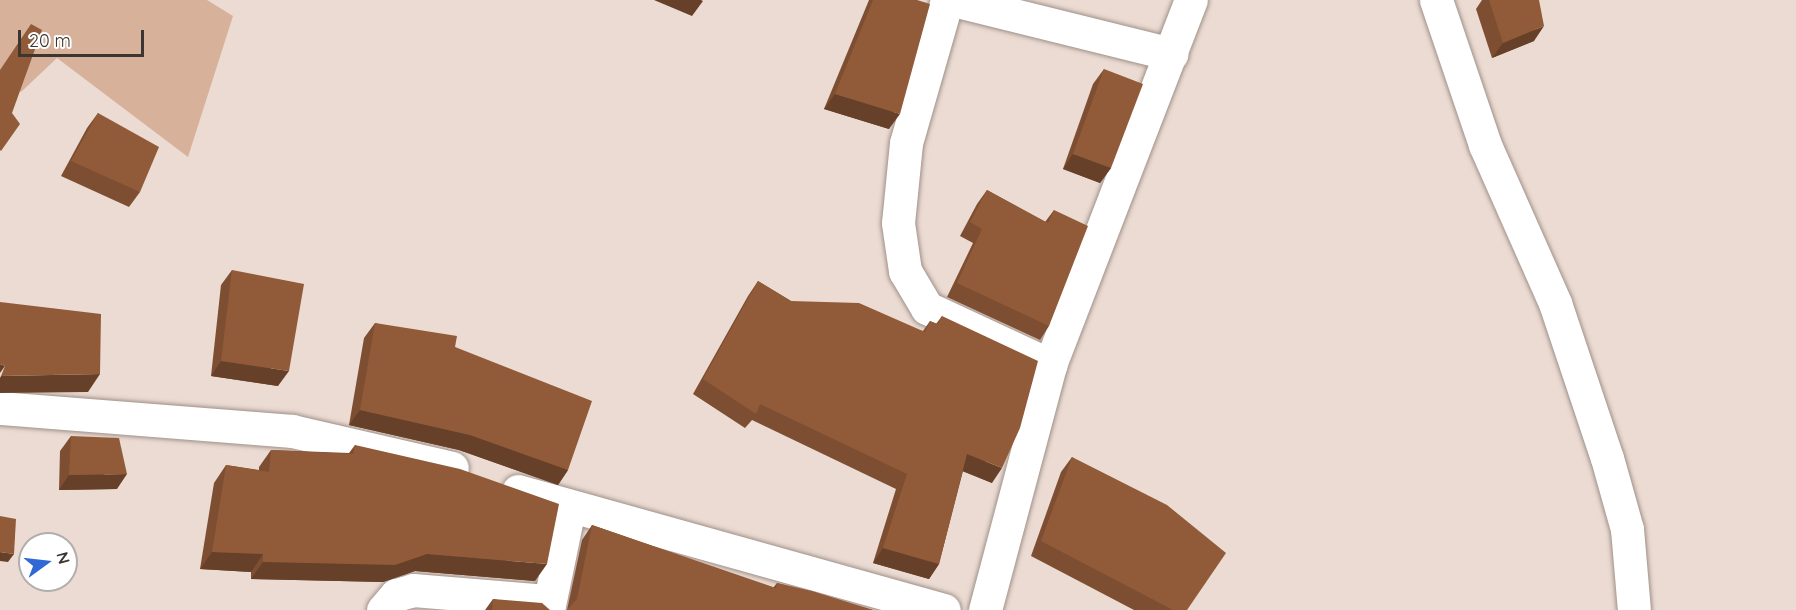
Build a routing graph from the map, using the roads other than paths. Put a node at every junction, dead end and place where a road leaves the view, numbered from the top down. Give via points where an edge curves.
1 (947, 0) edge
2 (953, 0) edge
3 (1191, 0) edge
4 (1436, 0) edge
5 (1171, 54) junction
6 (1050, 365) junction
7 (0, 408) edge
8 (569, 509) junction
9 (547, 606) edge
10 (383, 610) edge
11 (944, 610) edge
12 (986, 610) edge
13 (1634, 610) edge

1 - 6 street via 906,143 898,223 905,271 927,308
2 - 5 street
3 - 5 street
4 - 13 street via 1485,145 1555,303 1606,458 1627,529
5 - 6 street
6 - 12 street
7 - 8 street via 292,431 453,468
8 - 9 street
8 - 11 street
9 - 10 street via 413,590 396,595

